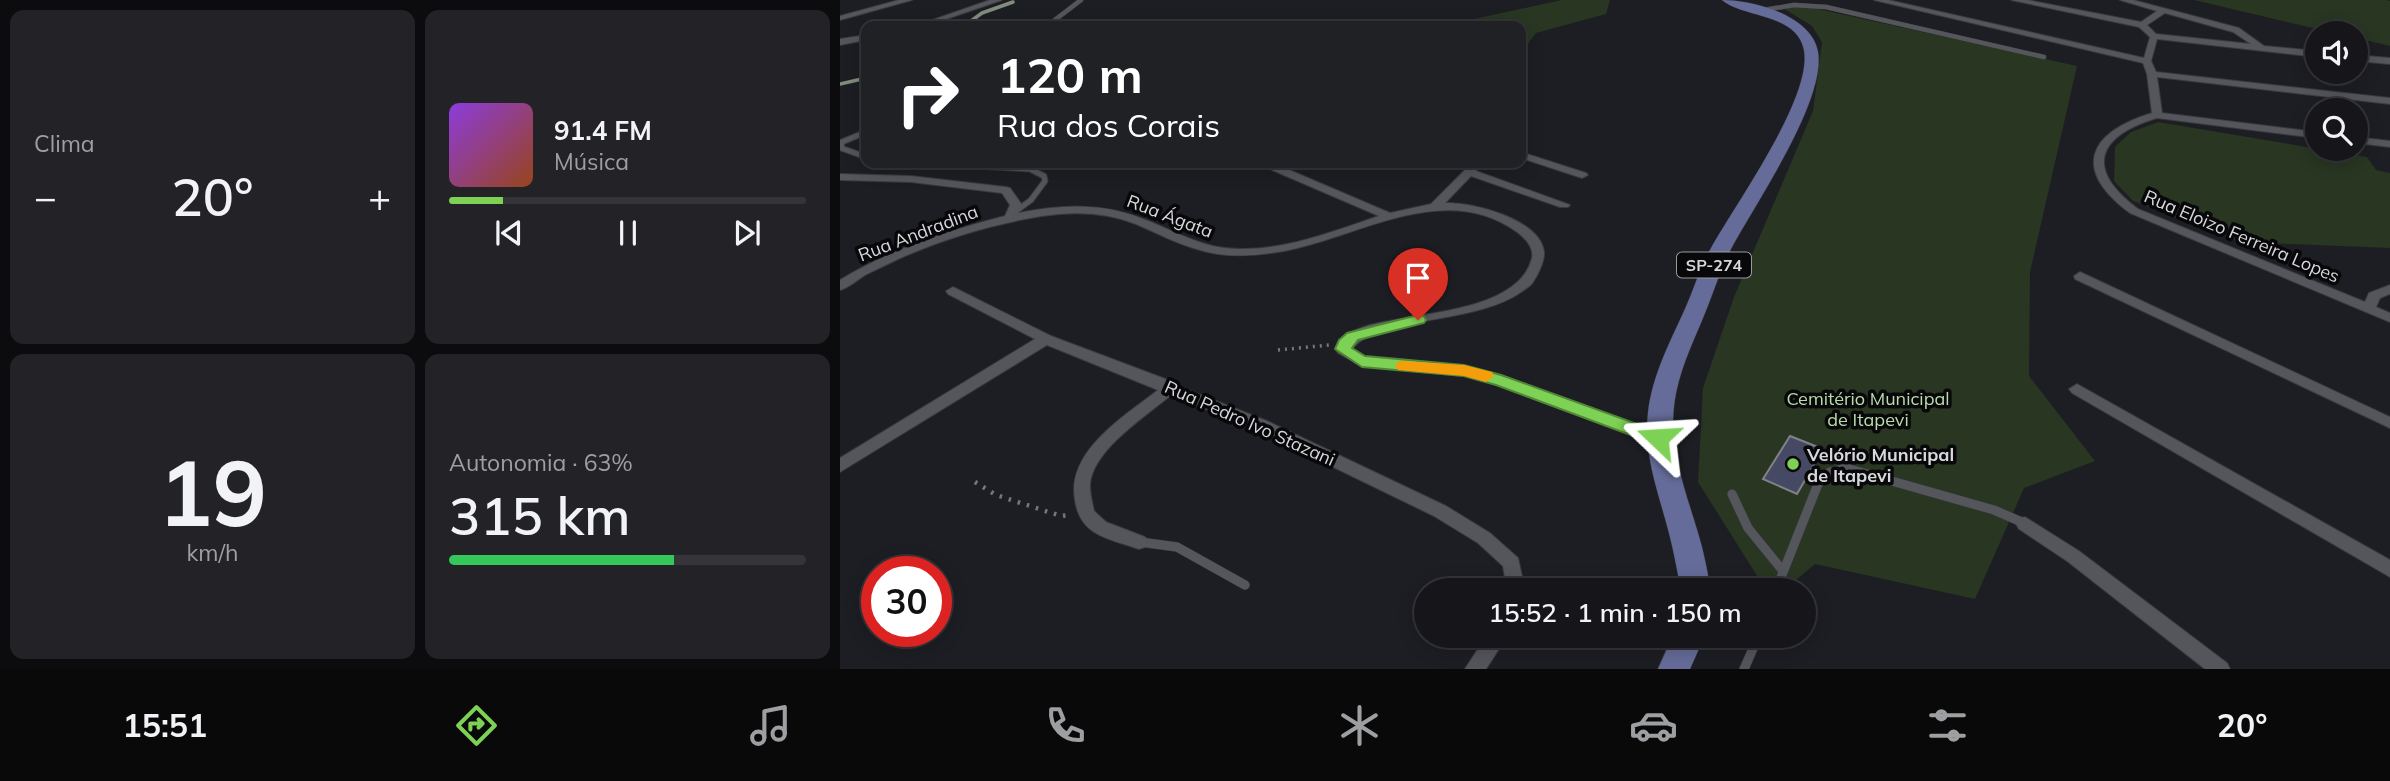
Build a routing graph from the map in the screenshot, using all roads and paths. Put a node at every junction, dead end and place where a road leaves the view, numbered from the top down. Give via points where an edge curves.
1 (908, 0) edge
2 (998, 0) edge
3 (1081, 0) edge
4 (1728, 0) edge
5 (1878, 0) edge
6 (2014, 0) edge
7 (2124, 0) edge
8 (1761, 11) junction
9 (2163, 11) junction
10 (840, 18) edge
11 (934, 21) edge
12 (1054, 21) edge
13 (2141, 25) junction
14 (2154, 36) junction
15 (861, 39) edge
16 (840, 42) edge
17 (2262, 48) junction
18 (2305, 53) edge
19 (2044, 57) dead end
20 (2368, 59) edge
21 (2147, 61) junction
22 (2390, 61) edge
23 (2152, 74) junction
24 (2390, 101) edge
25 (2157, 116) junction
26 (861, 133) edge
27 (2305, 134) edge
28 (2368, 141) edge
29 (2390, 144) edge
30 (861, 155) edge
31 (1526, 157) edge
32 (1012, 168) edge
33 (1276, 168) dead end
34 (1473, 168) edge
35 (1469, 172) junction
36 (1582, 175) dead end
37 (840, 177) edge
38 (1437, 204) junction
39 (1564, 205) dead end
40 (1013, 214) junction
41 (1388, 216) junction
42 (2080, 276) dead end
43 (840, 286) edge
44 (2390, 289) edge
45 (953, 291) dead end
46 (2369, 308) junction
47 (2390, 318) edge
48 (1046, 339) junction
49 (1345, 343) junction
50 (1278, 350) dead end
51 (1171, 387) junction
52 (2077, 389) dead end
53 (2390, 423) edge
54 (1658, 438) junction
55 (840, 466) edge
56 (975, 482) dead end
57 (1732, 494) dead end
58 (1086, 514) junction
59 (2025, 524) joint
60 (1139, 542) joint
61 (2390, 569) edge
62 (1783, 571) junction
63 (1515, 578) edge
64 (1694, 578) edge
65 (1780, 578) edge
66 (1245, 585) dead end
67 (1489, 648) edge
68 (1683, 648) edge
69 (1753, 648) edge
70 (1475, 669) edge
71 (1674, 669) edge
72 (1744, 669) edge
73 (2220, 669) edge

1 - 10 street
2 - 11 street
3 - 12 lane
4 - 8 main road, SP-274
5 - 21 street
6 - 13 street
7 - 9 street
8 - 19 lane via 1794,5 1826,7
8 - 54 main road, SP-274 via 1804,34 1812,51 1810,74 1787,134 1719,252 1663,394
9 - 13 street
9 - 17 street via 2236,30
13 - 14 street
14 - 17 street
14 - 21 street
15 - 16 street
17 - 18 street
20 - 22 street
21 - 23 street
23 - 24 street
23 - 25 street
25 - 27 street
25 - 46 street, Rua Eloizo Ferreira Lopes via 2124,125 2102,147 2101,179 2116,200 2162,224
26 - 30 lane via 842,142 841,148
28 - 29 street
31 - 36 street
32 - 40 lane via 1030,169 1045,181
33 - 41 street
34 - 35 street
35 - 38 street
35 - 39 street
37 - 40 street via 911,179 1006,190 1015,200
38 - 41 street, Rua Ágata
38 - 49 street via 1486,212 1519,228 1537,247 1533,274 1520,288 1483,306 1371,331
40 - 41 street, Rua Ágata via 1104,210 1216,252 1305,242
40 - 43 street, Rua Andradina via 884,261
42 - 53 street
44 - 46 street via 2374,296
45 - 48 street, Rua Pedro Ivo Stazani
46 - 47 street, Rua Eloizo Ferreira Lopes
48 - 51 street, Rua Pedro Ivo Stazani
48 - 55 street
49 - 50 path
49 - 54 street via 1348,355 1362,361 1489,377
51 - 58 street via 1096,455 1083,476
51 - 63 street, Rua Pedro Ivo Stazani via 1440,511 1484,538 1512,563
52 - 61 street
54 - 64 main road, SP-274
56 - 58 path via 996,495 1061,516
57 - 62 lane via 1748,528
58 - 60 street via 1100,527
59 - 62 lane via 1981,506 1846,468 1830,472 1818,484
59 - 73 street
60 - 66 lane via 1177,547
62 - 65 lane
67 - 70 street
68 - 71 main road
69 - 72 lane

